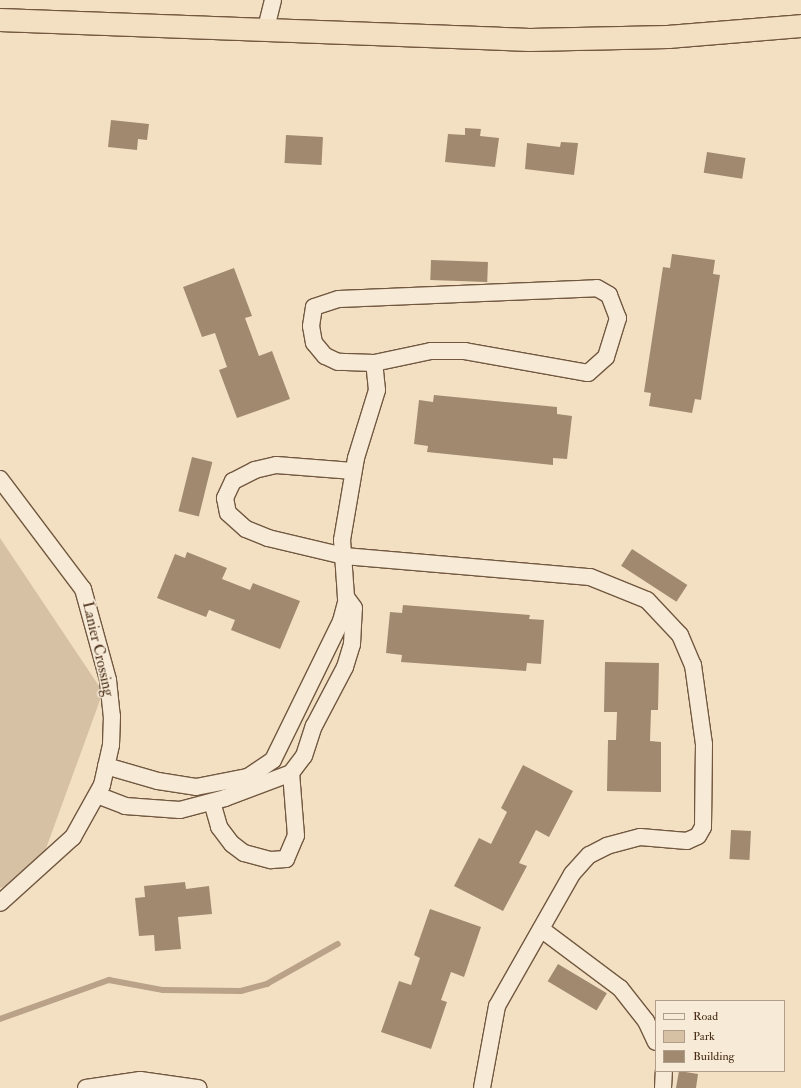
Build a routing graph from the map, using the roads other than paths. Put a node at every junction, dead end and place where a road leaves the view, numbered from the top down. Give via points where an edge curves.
1 (273, 0) edge
2 (0, 20) edge
3 (801, 26) edge
4 (265, 32) junction
5 (374, 363) junction
6 (353, 471) junction
7 (0, 479) edge
8 (344, 556) junction
9 (347, 599) junction
10 (106, 766) junction
11 (291, 773) junction
12 (97, 795) junction
13 (212, 802) junction
14 (0, 902) edge
15 (541, 929) junction
16 (655, 1040) edge
17 (664, 1072) edge
18 (122, 1085) edge
19 (86, 1088) edge
20 (198, 1088) edge
21 (482, 1088) edge
22 (663, 1088) edge

1 - 4 street
2 - 4 highway
3 - 4 highway via 599,40
5 - 5 street via 338,362 325,356 314,344 310,326 314,307 339,299 597,288 609,295 618,318 606,357 588,373 465,351 431,351
5 - 6 street via 377,390
6 - 8 street via 342,540
6 - 8 street via 276,465 233,481 225,498 228,513 246,528 294,546
7 - 10 street, Lanier Crossing via 83,590 108,680 112,716
8 - 9 street
8 - 15 street via 590,577 647,600 680,635 693,665 699,696 705,774 703,827 698,836 687,840 640,837 589,855 572,874
9 - 10 street via 341,621 272,760 248,777 196,787 158,782
9 - 11 street via 354,608 352,644 345,667 314,726 304,756
10 - 12 street, Lanier Crossing
11 - 13 street
11 - 13 street via 296,836 286,858 271,860 244,853 232,844 219,827
12 - 13 street via 125,806 150,809 180,810
12 - 14 street, Lanier Crossing via 73,837
15 - 16 street via 620,988 646,1021
15 - 21 street via 497,1006
17 - 22 street
18 - 19 street
18 - 20 street via 140,1080

